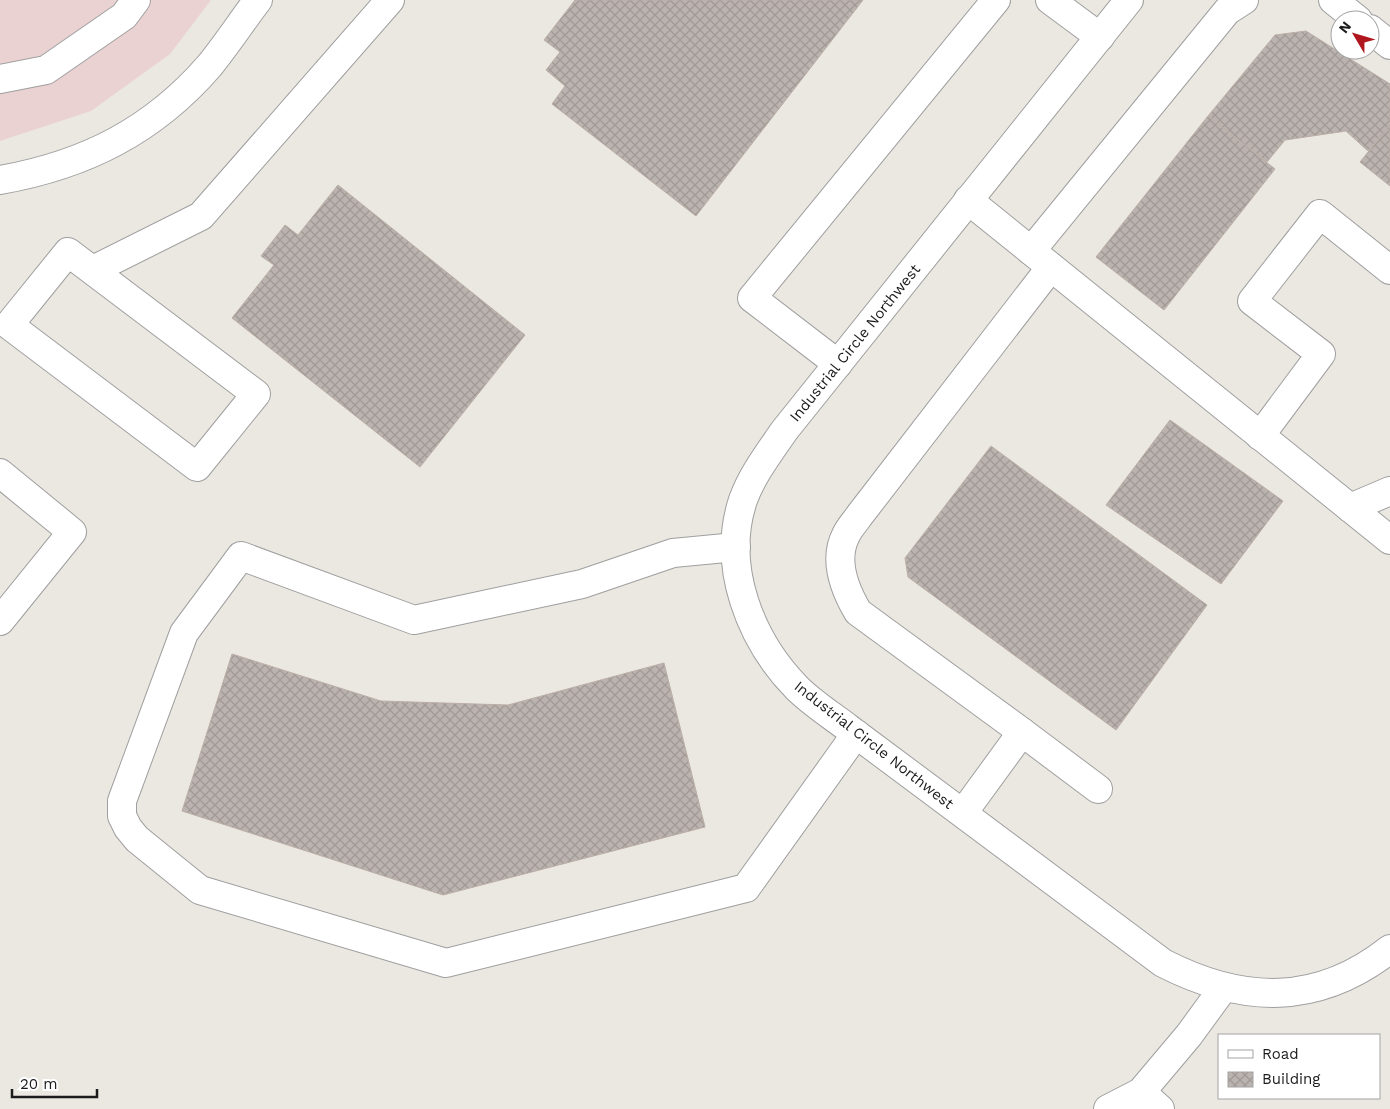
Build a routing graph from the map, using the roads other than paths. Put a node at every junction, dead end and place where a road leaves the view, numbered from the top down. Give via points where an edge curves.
1 (136, 0) edge
2 (258, 0) edge
3 (390, 0) edge
4 (996, 0) edge
5 (1050, 0) edge
6 (1129, 0) edge
7 (1244, 0) edge
8 (1333, 0) edge
9 (1346, 10) edge
10 (1100, 36) junction
11 (1380, 37) edge
12 (1390, 45) edge
13 (0, 79) edge
14 (0, 180) edge
15 (968, 200) junction
16 (1041, 259) junction
17 (93, 270) junction
18 (1390, 270) edge
19 (838, 364) junction
20 (1260, 436) junction
21 (0, 473) edge
22 (1390, 491) edge
23 (1350, 508) junction
24 (1390, 540) edge
25 (736, 547) junction
26 (0, 621) edge
27 (1022, 732) junction
28 (856, 734) junction
29 (1098, 789) dead end
30 (963, 813) junction
31 (1390, 949) edge
32 (1224, 987) junction
33 (1150, 1101) edge
34 (1108, 1109) edge

1 - 13 street via 124,16 46,70
2 - 14 street via 210,64 177,98 143,125 109,146 73,162
3 - 17 street via 201,216
4 - 19 street via 752,298
5 - 10 street
6 - 10 street, Industrial Circle Northwest
7 - 16 street via 1226,11
8 - 9 street
10 - 15 street, Industrial Circle Northwest
11 - 12 street
15 - 16 street
15 - 19 street, Industrial Circle Northwest
16 - 20 street
16 - 27 street via 845,535 840,555 842,576 858,612
17 - 17 street via 68,252 9,325 197,467 256,394
18 - 20 street via 1320,214 1314,221 1252,301 1321,354
19 - 25 street, Industrial Circle Northwest via 760,466 743,500
20 - 23 street
21 - 26 street via 72,532
22 - 23 street
23 - 24 street
25 - 28 street, Industrial Circle Northwest via 743,600 775,663 798,689
25 - 28 street via 672,553 582,584 414,620 241,556 184,633 122,802 122,816 137,839 200,890 446,963 746,888
27 - 29 street
27 - 30 street
28 - 30 street, Industrial Circle Northwest
30 - 32 street, Industrial Circle Northwest via 1163,963 1188,976
31 - 32 street, Industrial Circle Northwest via 1357,972 1313,988 1263,993
32 - 33 street via 1188,1035
33 - 34 street

